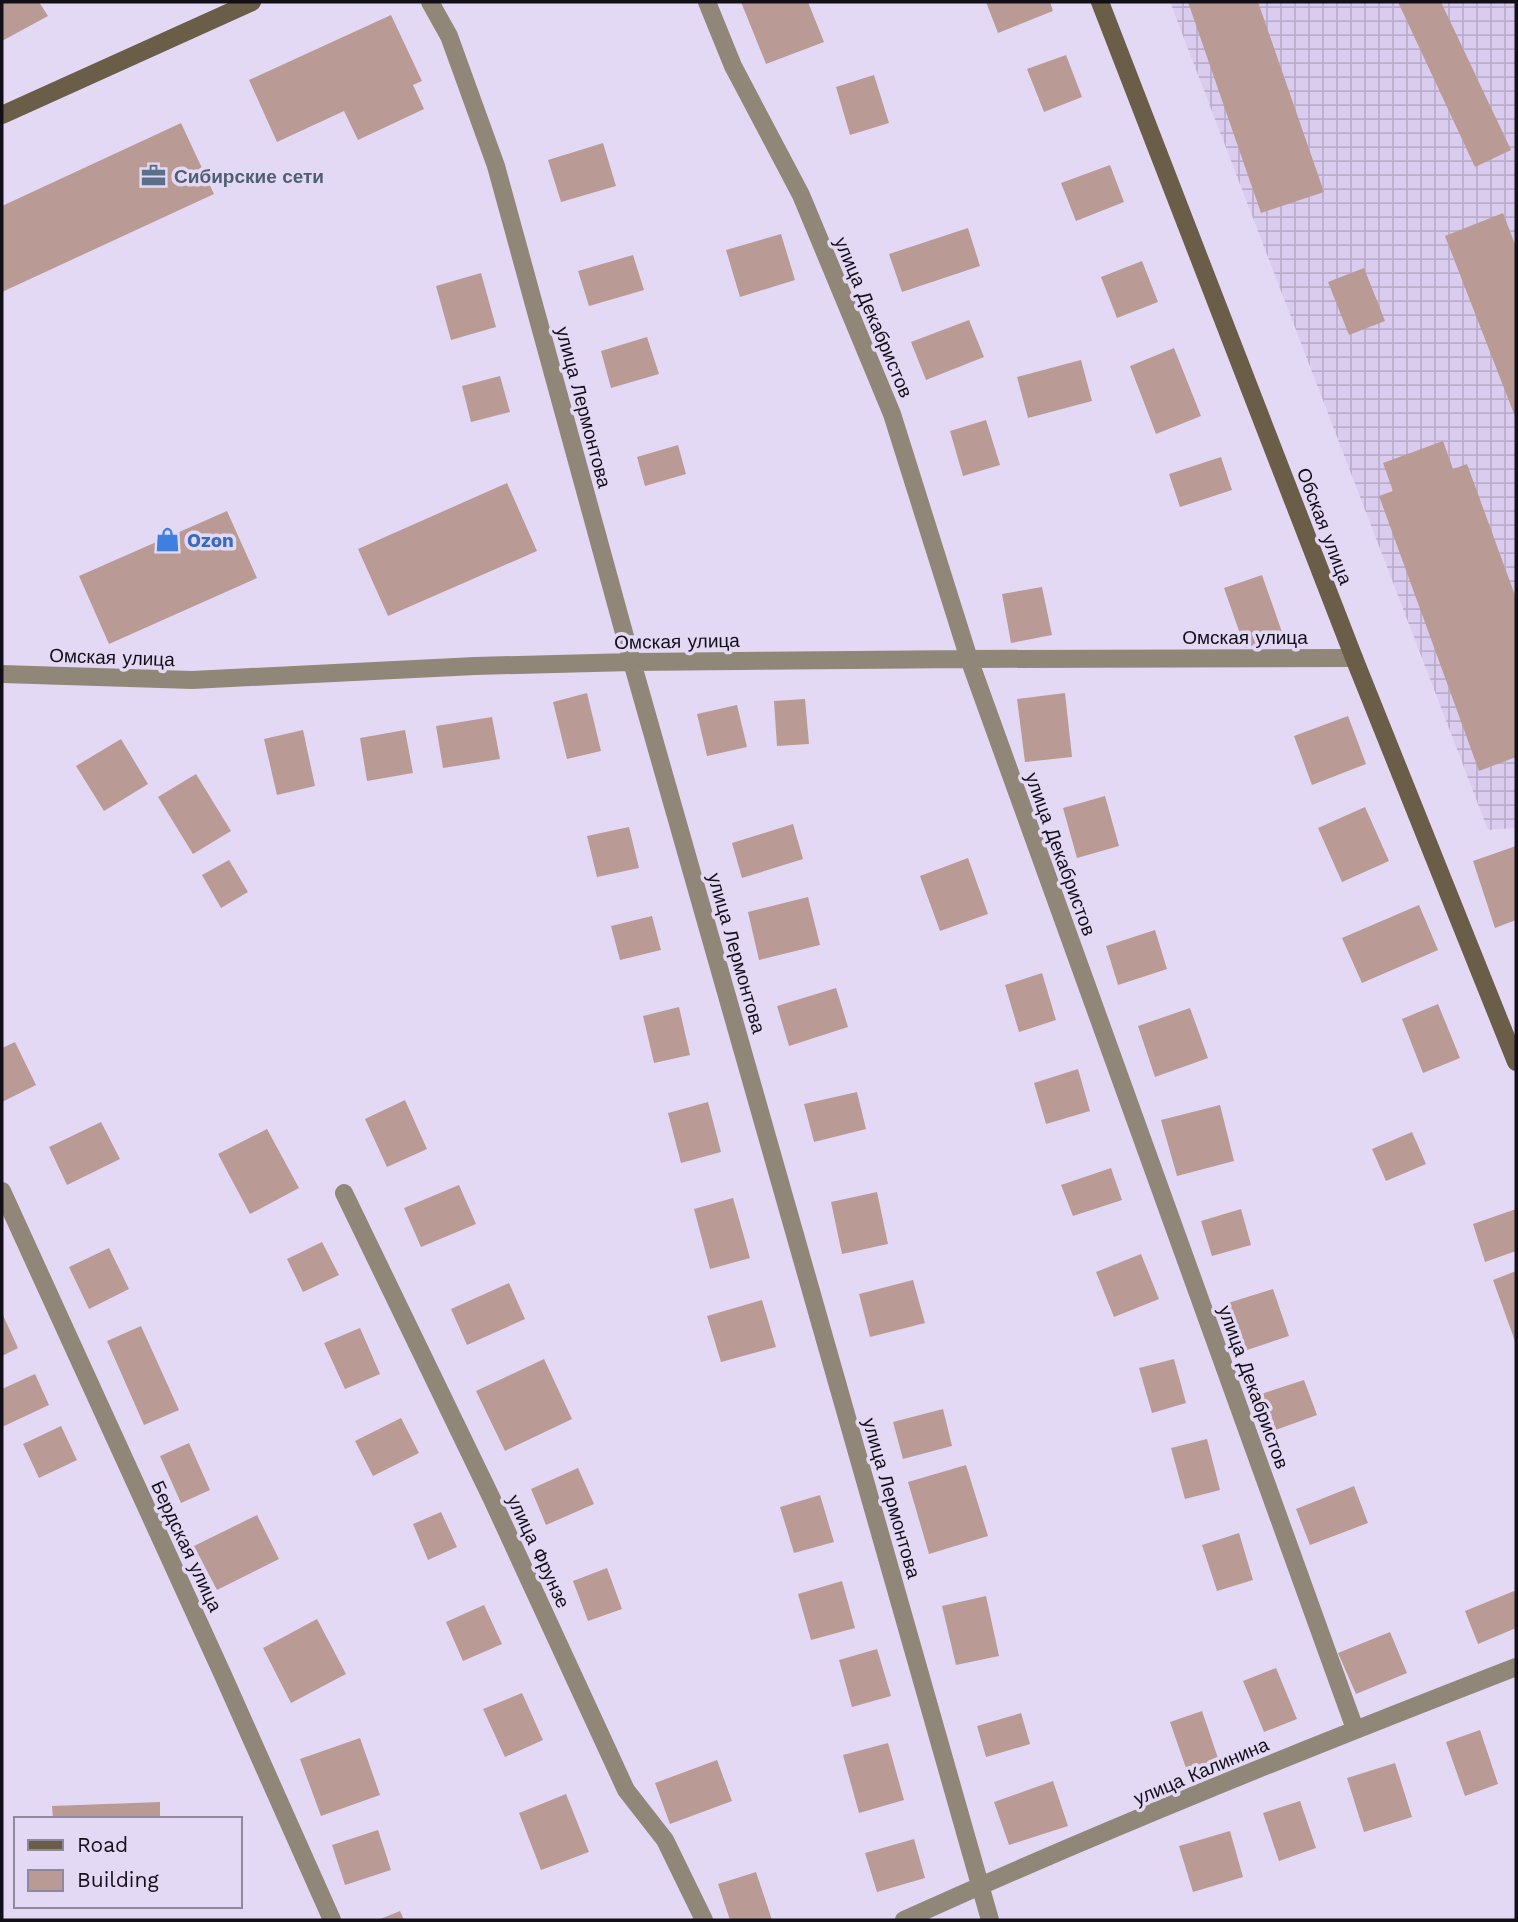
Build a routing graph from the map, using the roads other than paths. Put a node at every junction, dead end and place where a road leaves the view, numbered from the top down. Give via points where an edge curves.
1 (252, 2) edge
2 (430, 2) edge
3 (706, 2) edge
4 (1100, 2) edge
5 (2, 115) edge
6 (1354, 658) junction
7 (969, 659) junction
8 (632, 662) junction
9 (2, 674) edge
10 (1516, 1062) edge
11 (2, 1191) edge
12 (344, 1193) dead end
13 (1516, 1667) edge
14 (1355, 1729) junction
15 (981, 1886) junction
16 (332, 1920) edge
17 (704, 1920) edge
18 (904, 1920) edge
19 (990, 1920) edge

1 - 5 street
2 - 8 street, улица Лермонтова via 449,36 496,166
3 - 7 street, улица Декабристов via 733,66 801,195 892,414
4 - 6 street, Обская улица
6 - 7 street, Омская улица
6 - 10 street, Обская улица
7 - 8 street, Омская улица
7 - 14 street, улица Декабристов
8 - 9 street, Омская улица via 192,680
8 - 15 street, улица Лермонтова
11 - 16 street, Бердская улица
12 - 17 street, улица Фрунзе via 626,1790 665,1840
13 - 14 street, улица Калинина
14 - 15 street, улица Калинина
15 - 18 street, улица Калинина
15 - 19 street, улица Лермонтова

